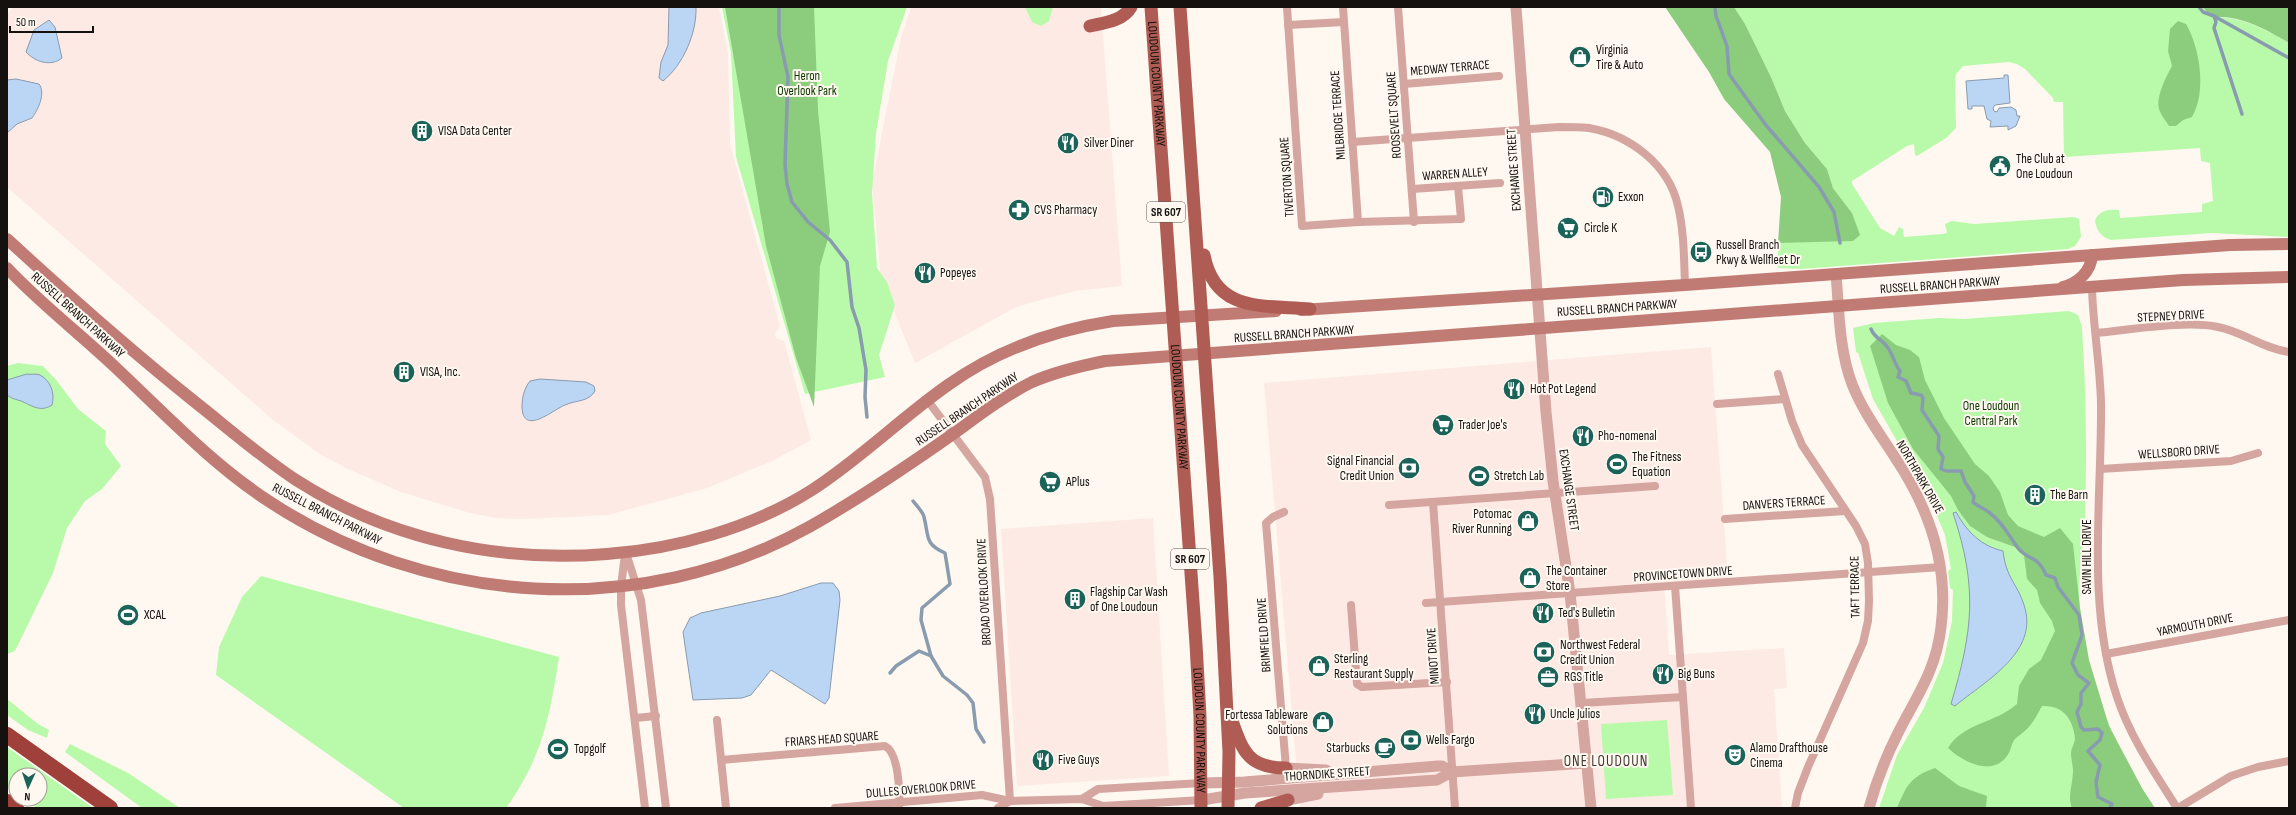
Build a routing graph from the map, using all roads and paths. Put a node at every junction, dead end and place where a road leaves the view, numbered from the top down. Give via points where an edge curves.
1 (1131, 7) edge
2 (1151, 7) edge
3 (1180, 7) edge
4 (1287, 7) edge
5 (1343, 7) edge
6 (1398, 7) edge
7 (1516, 7) edge
8 (1344, 22) junction
9 (1288, 25) junction
10 (1090, 26) dead end
11 (1499, 76) dead end
12 (1404, 84) junction
13 (1525, 129) junction
14 (1408, 138) junction
15 (1352, 142) junction
16 (1500, 183) dead end
17 (1458, 186) junction
18 (1412, 189) junction
19 (1195, 208) junction
20 (1358, 222) junction
21 (1414, 222) junction
22 (7, 239) edge
23 (2289, 244) edge
24 (2092, 255) junction
25 (7, 268) edge
26 (1836, 274) junction
27 (2289, 277) edge
28 (1685, 285) junction
29 (2092, 288) junction
30 (2050, 291) junction
31 (1536, 294) junction
32 (1839, 306) junction
33 (1310, 309) junction
34 (1201, 317) junction
35 (1174, 318) junction
36 (1539, 328) junction
37 (2096, 333) junction
38 (2289, 352) edge
39 (1204, 355) junction
40 (1177, 356) junction
41 (1778, 374) dead end
42 (1785, 399) junction
43 (928, 401) junction
44 (1717, 404) dead end
45 (951, 435) junction
46 (2258, 453) dead end
47 (2100, 469) junction
48 (1655, 486) dead end
49 (1555, 493) junction
50 (1433, 502) junction
51 (1389, 505) dead end
52 (1845, 511) junction
53 (1284, 512) dead end
54 (1725, 519) dead end
55 (626, 553) junction
56 (1941, 567) junction
57 (1868, 573) junction
58 (638, 585) junction
59 (1675, 586) junction
60 (621, 587) junction
61 (1570, 593) junction
62 (1441, 602) junction
63 (1426, 603) dead end
64 (1351, 605) dead end
65 (2289, 620) edge
66 (2106, 654) junction
67 (1447, 682) junction
68 (1683, 697) junction
69 (1582, 703) junction
70 (1227, 708) junction
71 (656, 716) junction
72 (635, 718) junction
73 (717, 720) dead end
74 (7, 735) edge
75 (721, 760) junction
76 (2289, 761) edge
77 (1587, 763) junction
78 (1286, 768) junction
79 (1452, 772) junction
80 (1348, 773) junction
81 (1229, 782) junction
82 (1202, 783) junction
83 (1350, 786) junction
84 (1082, 799) junction
85 (1010, 801) junction
86 (7, 802) edge
87 (1229, 802) edge
88 (1201, 804) edge
89 (1289, 804) edge
90 (899, 805) edge
91 (16, 808) edge
92 (110, 808) edge
93 (645, 808) edge
94 (666, 808) edge
95 (726, 808) edge
96 (835, 808) edge
97 (998, 808) edge
98 (1261, 808) edge
99 (1455, 808) edge
100 (1591, 808) edge
101 (1691, 808) edge
102 (1795, 808) edge
103 (1869, 808) edge
104 (2178, 808) edge

1 - 10 main road via 1128,12 1113,20
2 - 35 main road, LOUDOUN COUNTY PARKWAY / SR 607
3 - 19 main road, SR 607
4 - 9 street, TIVERTON SQUARE
5 - 8 street, MILBRIDGE TERRACE
6 - 12 street, ROOSEVELT SQUARE
7 - 13 street, EXCHANGE STREET
8 - 9 street
8 - 15 street, MILBRIDGE TERRACE
9 - 20 street, TIVERTON SQUARE via 1302,226
11 - 12 street, MEDWAY TERRACE
12 - 14 street, ROOSEVELT SQUARE
13 - 14 street
13 - 28 street via 1579,128 1608,133 1630,143 1655,162 1667,176 1678,204 1682,225
13 - 31 street, EXCHANGE STREET
14 - 15 street
14 - 18 street, ROOSEVELT SQUARE
15 - 20 street, MILBRIDGE TERRACE
16 - 17 street, WARREN ALLEY
17 - 18 street, WARREN ALLEY
17 - 21 street, TIVERTON SQUARE via 1461,219
18 - 21 street, ROOSEVELT SQUARE
19 - 33 main road via 1208,272 1222,293 1248,304
19 - 34 main road, SR 607
20 - 21 street, TIVERTON SQUARE
22 - 55 main road, RUSSELL BRANCH PARKWAY via 165,378 238,437 296,479 337,503 404,531 475,549 546,556
23 - 24 main road, RUSSELL BRANCH PARKWAY via 2230,245
24 - 26 main road, RUSSELL BRANCH PARKWAY
24 - 30 main road via 2092,263 2075,284
25 - 60 main road, RUSSELL BRANCH PARKWAY via 242,482 306,523 376,556 453,579 537,589
26 - 28 main road, RUSSELL BRANCH PARKWAY
26 - 32 street, NORTHPARK DRIVE
27 - 29 main road, RUSSELL BRANCH PARKWAY via 2245,277
28 - 31 main road, RUSSELL BRANCH PARKWAY
29 - 30 main road, RUSSELL BRANCH PARKWAY
29 - 37 street, SAVIN HILL DRIVE
30 - 32 main road, RUSSELL BRANCH PARKWAY
31 - 33 main road, RUSSELL BRANCH PARKWAY
31 - 36 street, EXCHANGE STREET
32 - 36 main road, RUSSELL BRANCH PARKWAY
32 - 56 street, NORTHPARK DRIVE via 1851,383 1871,425 1897,460 1927,514
33 - 34 main road, RUSSELL BRANCH PARKWAY
34 - 35 main road, RUSSELL BRANCH PARKWAY
34 - 39 main road, SR 607
35 - 40 main road, LOUDOUN COUNTY PARKWAY / SR 607
35 - 43 main road, RUSSELL BRANCH PARKWAY via 1106,322 1047,335 987,361 948,385
36 - 39 main road, RUSSELL BRANCH PARKWAY
36 - 49 street, EXCHANGE STREET
37 - 38 street, STEPNEY DRIVE via 2203,324 2229,329 2272,350
37 - 47 street, SAVIN HILL DRIVE
39 - 40 main road, RUSSELL BRANCH PARKWAY
39 - 70 main road, SR 607
40 - 45 main road, RUSSELL BRANCH PARKWAY via 1105,361 1061,371 1016,390
40 - 82 main road, LOUDOUN COUNTY PARKWAY / SR 607 via 1197,658
41 - 42 street, TAFT TERRACE
42 - 44 street
42 - 52 street, TAFT TERRACE via 1802,444
43 - 45 street, BROAD OVERLOOK DRIVE
43 - 55 main road, RUSSELL BRANCH PARKWAY via 838,472 785,504 744,524
45 - 58 main road, RUSSELL BRANCH PARKWAY via 864,495 772,546 707,570
45 - 85 street, BROAD OVERLOOK DRIVE via 985,477 990,499
46 - 47 street, WELLSBORO DRIVE via 2231,461
47 - 66 street, SAVIN HILL DRIVE via 2099,595
48 - 49 street
49 - 50 street
49 - 61 street, EXCHANGE STREET
50 - 51 street
50 - 62 street, MINOT DRIVE
52 - 54 street, DANVERS TERRACE
52 - 57 street, TAFT TERRACE via 1865,544
53 - 78 street, BRIMFIELD DRIVE via 1266,523
55 - 58 street
55 - 60 street
56 - 57 street, PROVINCETOWN DRIVE
56 - 103 street, NORTHPARK DRIVE via 1941,628 1932,666 1925,686 1882,767
57 - 59 street, PROVINCETOWN DRIVE
57 - 102 street, TAFT TERRACE via 1868,621 1864,643 1808,767
58 - 60 main road, RUSSELL BRANCH PARKWAY
58 - 71 street
59 - 61 street, PROVINCETOWN DRIVE
59 - 68 street
60 - 72 street
61 - 62 street, PROVINCETOWN DRIVE
61 - 69 street, EXCHANGE STREET
62 - 63 street, PROVINCETOWN DRIVE
62 - 67 street, MINOT DRIVE
64 - 67 street via 1357,684 1362,687
65 - 66 street, YARMOUTH DRIVE
66 - 104 street, SAVIN HILL DRIVE via 2117,698 2127,723 2149,764
67 - 79 street, MINOT DRIVE
68 - 69 street
68 - 101 street
69 - 77 street, EXCHANGE STREET
70 - 78 main road via 1247,755 1264,766
70 - 81 main road, SR 607
71 - 72 street
71 - 94 street
72 - 93 street
73 - 75 street
74 - 92 highway
75 - 90 street, FRIARS HEAD SQUARE via 885,746 892,751 895,758
75 - 95 street
76 - 104 street via 2231,776
77 - 79 street, THORNDIKE STREET
77 - 100 street, EXCHANGE STREET
78 - 80 street
79 - 80 street, THORNDIKE STREET via 1438,766
79 - 83 street, THORNDIKE STREET via 1437,780
79 - 99 street, MINOT DRIVE
80 - 81 street, THORNDIKE STREET
81 - 82 street, THORNDIKE STREET
81 - 87 main road, SR 607
82 - 84 street, DULLES OVERLOOK DRIVE via 1098,789
82 - 88 main road, LOUDOUN COUNTY PARKWAY / SR 607
83 - 87 street, THORNDIKE STREET
83 - 89 street
84 - 85 street, DULLES OVERLOOK DRIVE
84 - 88 street, DULLES OVERLOOK DRIVE via 1103,806
85 - 90 street, DULLES OVERLOOK DRIVE via 982,795
85 - 97 street, DULLES OVERLOOK DRIVE
86 - 91 highway
87 - 88 street, THORNDIKE STREET
89 - 98 main road
90 - 96 street, DULLES OVERLOOK DRIVE

